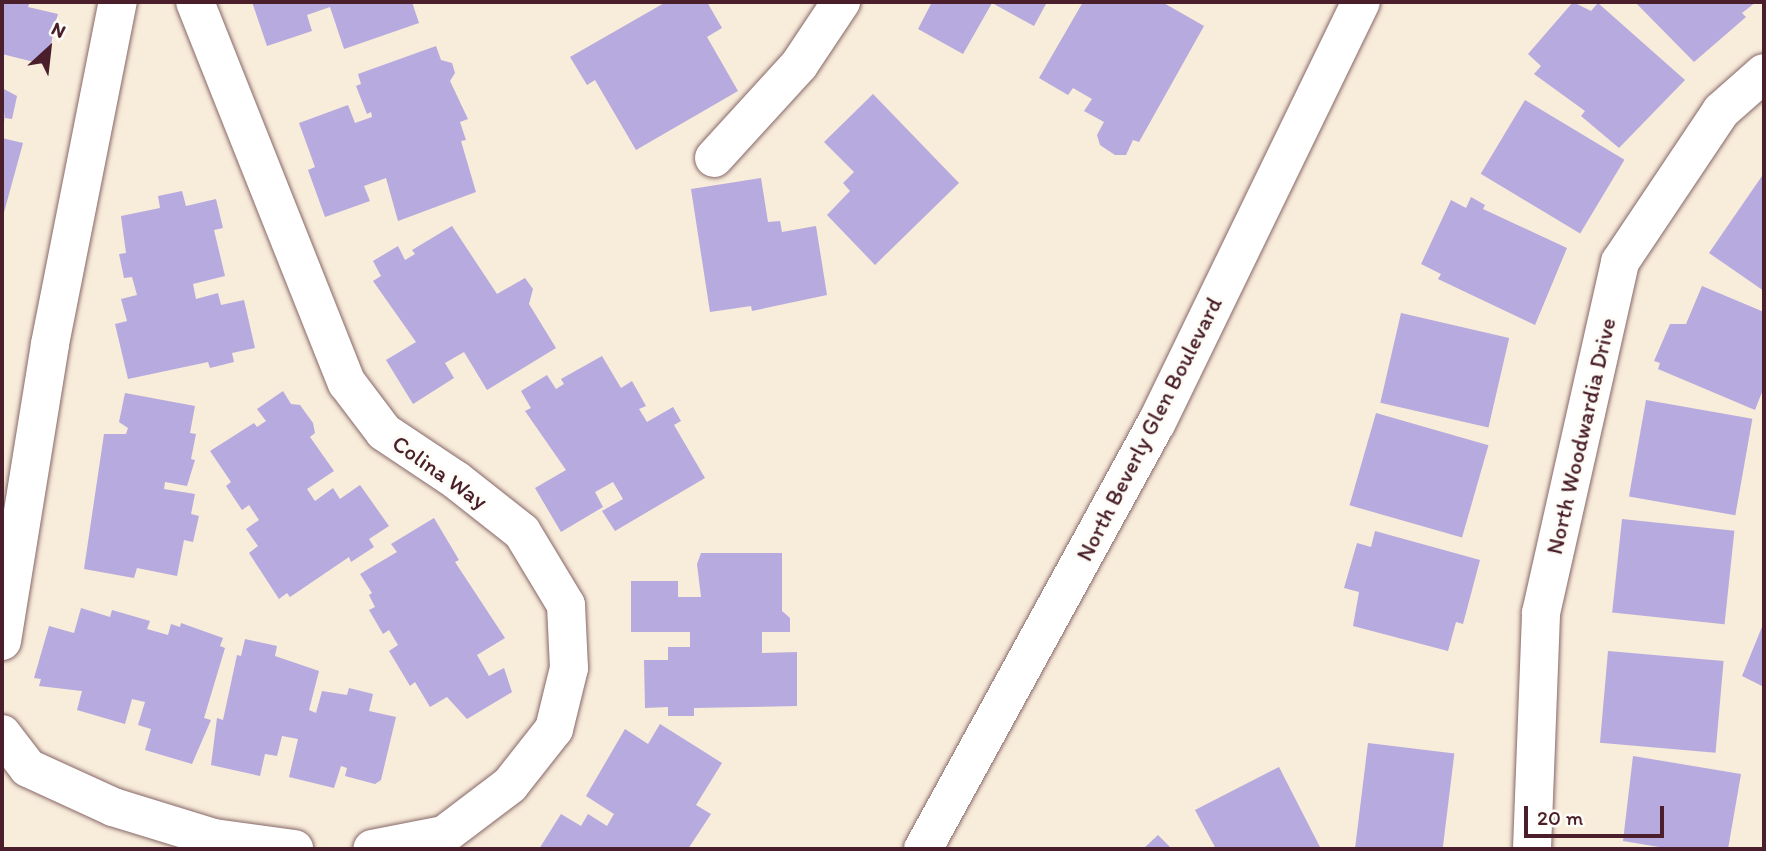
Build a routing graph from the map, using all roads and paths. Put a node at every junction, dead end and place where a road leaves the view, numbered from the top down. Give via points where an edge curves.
1 (117, 2) edge
2 (195, 2) edge
3 (841, 2) edge
4 (1360, 2) edge
5 (1764, 73) edge
6 (715, 158) dead end
7 (2, 641) edge
8 (2, 734) edge
9 (294, 849) edge
10 (372, 849) edge
11 (923, 849) edge
12 (1532, 849) edge

1 - 7 street via 50,344
2 - 10 street, Colina Way via 347,383 384,432 522,532 566,605 569,668 554,729 510,785 444,835
3 - 6 street via 799,65
4 - 11 street, North Beverly Glen Boulevard via 1156,424
5 - 12 street, North Woodwardia Drive via 1721,111 1620,262 1541,613
8 - 9 street via 28,768 113,807 214,838

